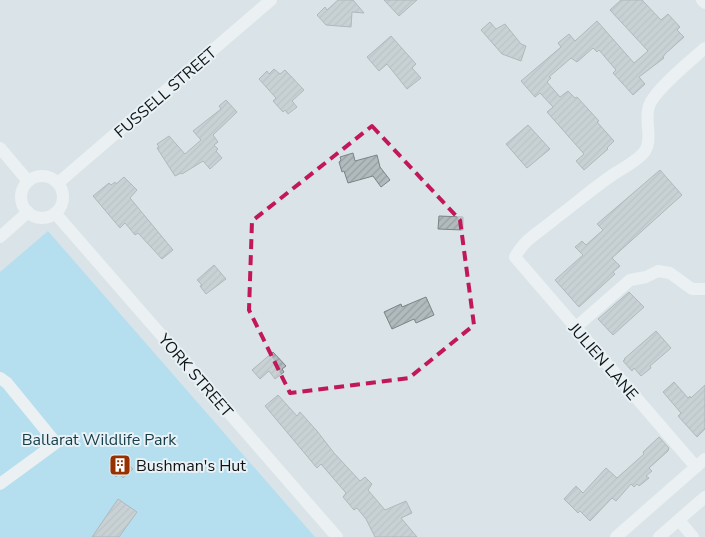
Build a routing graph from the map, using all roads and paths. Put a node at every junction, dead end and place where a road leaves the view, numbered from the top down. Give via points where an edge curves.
1 (271, 0) edge
2 (702, 0) edge
3 (705, 3) edge
4 (705, 48) edge
5 (0, 148) edge
6 (28, 182) junction
7 (58, 183) junction
8 (28, 212) junction
9 (55, 213) junction
10 (0, 237) edge
11 (705, 289) edge
12 (575, 328) junction
13 (0, 378) edge
14 (700, 463) edge
15 (0, 484) edge
16 (705, 497) edge
17 (679, 520) junction
18 (337, 537) edge
19 (616, 537) edge
20 (659, 537) edge
21 (693, 537) edge

1 - 7 street, FUSSELL STREET
2 - 3 street
4 - 12 street, JULIEN LANE via 650,102 644,152 522,244 515,257
5 - 6 street
6 - 7 street via 44,176
6 - 8 street via 21,197
7 - 9 street via 63,195 60,208
8 - 9 street via 45,217
8 - 10 street
9 - 18 street, YORK STREET
11 - 12 street via 692,289 670,273 658,271 646,278 630,280
12 - 14 street, JULIEN LANE
13 - 15 street via 56,444
14 - 19 street
16 - 17 street
17 - 20 street
17 - 21 street

